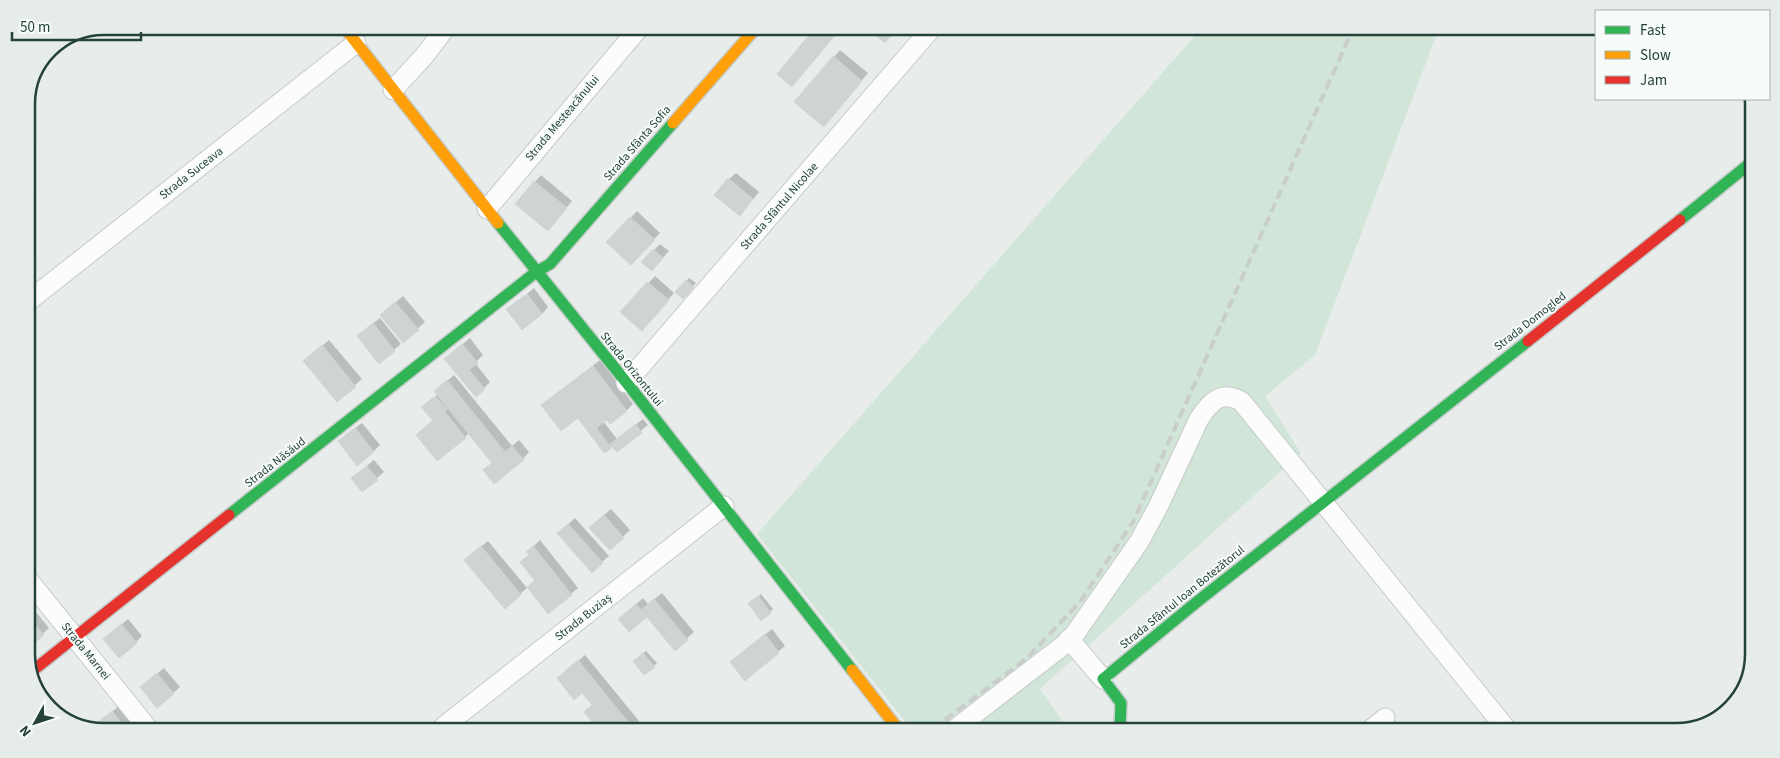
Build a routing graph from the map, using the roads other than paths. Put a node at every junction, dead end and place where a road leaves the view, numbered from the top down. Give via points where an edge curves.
1 (350, 35) edge
2 (440, 35) edge
3 (633, 35) edge
4 (750, 35) edge
5 (926, 35) edge
6 (356, 43) junction
7 (393, 90) junction
8 (1745, 167) edge
9 (487, 209) junction
10 (536, 272) junction
11 (35, 296) edge
12 (626, 383) junction
13 (1323, 502) junction
14 (724, 506) junction
15 (35, 588) edge
16 (76, 638) junction
17 (1070, 639) junction
18 (36, 668) edge
19 (1103, 679) junction
20 (1385, 718) dead end
21 (144, 723) edge
22 (448, 723) edge
23 (893, 723) edge
24 (963, 723) edge
25 (1120, 723) edge
26 (1379, 723) edge
27 (1502, 723) edge

1 - 6 street, Strada Orizontului
2 - 7 street
3 - 9 street, Strada Mesteacănului
4 - 10 street, Strada Sfânta Sofia via 550,264
5 - 12 street, Strada Sfântul Nicolae
6 - 7 street, Strada Orizontului
6 - 11 street, Strada Suceava
7 - 9 street, Strada Orizontului
8 - 13 street, Strada Domogled
9 - 10 street, Strada Orizontului
10 - 12 street, Strada Orizontului
10 - 16 street, Strada Năsăud
12 - 14 street, Strada Orizontului
13 - 17 street via 1242,402 1234,397 1214,401 1199,419 1139,542
13 - 19 street, Strada Sfântul Ioan Botezătorul
13 - 27 street
14 - 22 street, Strada Buziaș
14 - 23 street, Strada Orizontului
15 - 16 street, Strada Marnei
16 - 18 street, Strada Năsăud
16 - 21 street, Strada Marnei
17 - 19 street
17 - 24 street
19 - 25 street via 1121,703
20 - 26 street

